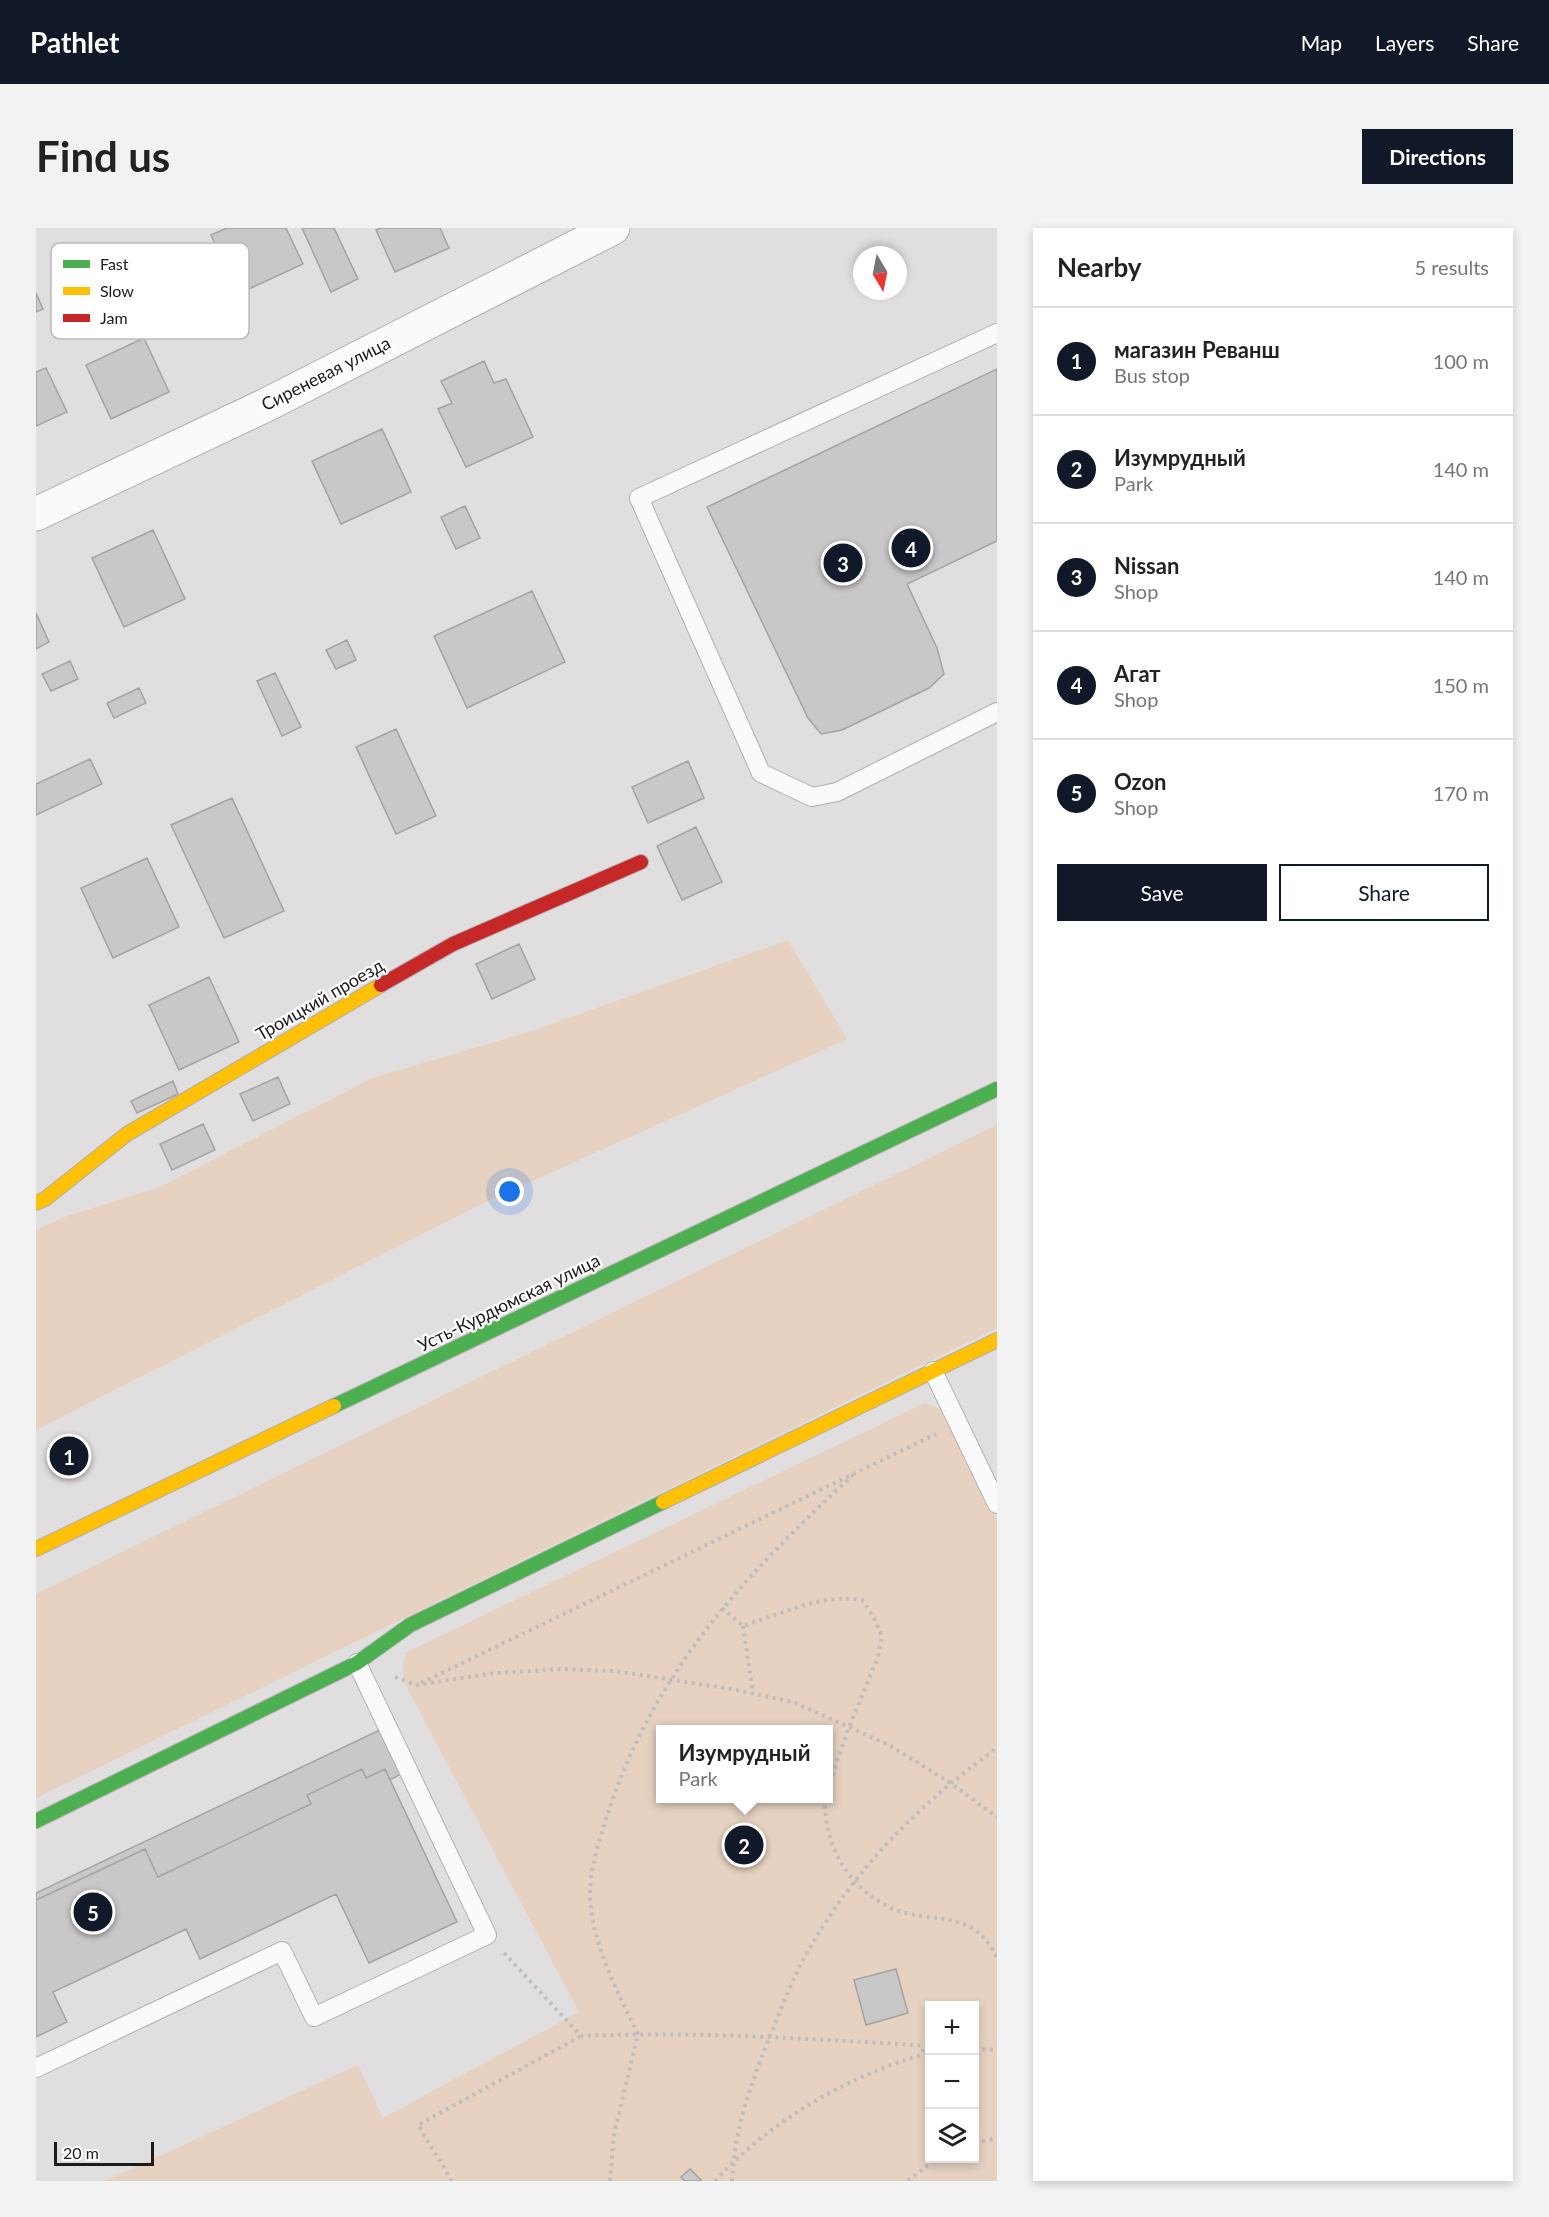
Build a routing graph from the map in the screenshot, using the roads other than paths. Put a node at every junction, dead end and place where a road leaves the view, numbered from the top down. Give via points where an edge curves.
1 (614, 228) edge
2 (997, 333) edge
3 (36, 514) edge
4 (997, 712) edge
5 (641, 862) dead end
6 (997, 1089) edge
7 (39, 1194) edge
8 (997, 1340) edge
9 (933, 1371) junction
10 (997, 1504) edge
11 (36, 1549) edge
12 (357, 1663) junction
13 (36, 1821) edge
14 (36, 2068) edge

1 - 3 street, Сиреневая улица via 266,405
2 - 4 lane via 639,498 760,773 812,797 837,792
5 - 7 street, Троицкий проезд via 453,944 127,1134
6 - 11 street, Усть-Курдюмская улица
8 - 9 street
9 - 10 lane
9 - 12 street via 410,1625
12 - 13 street
12 - 14 lane via 488,1935 314,2017 282,1951

